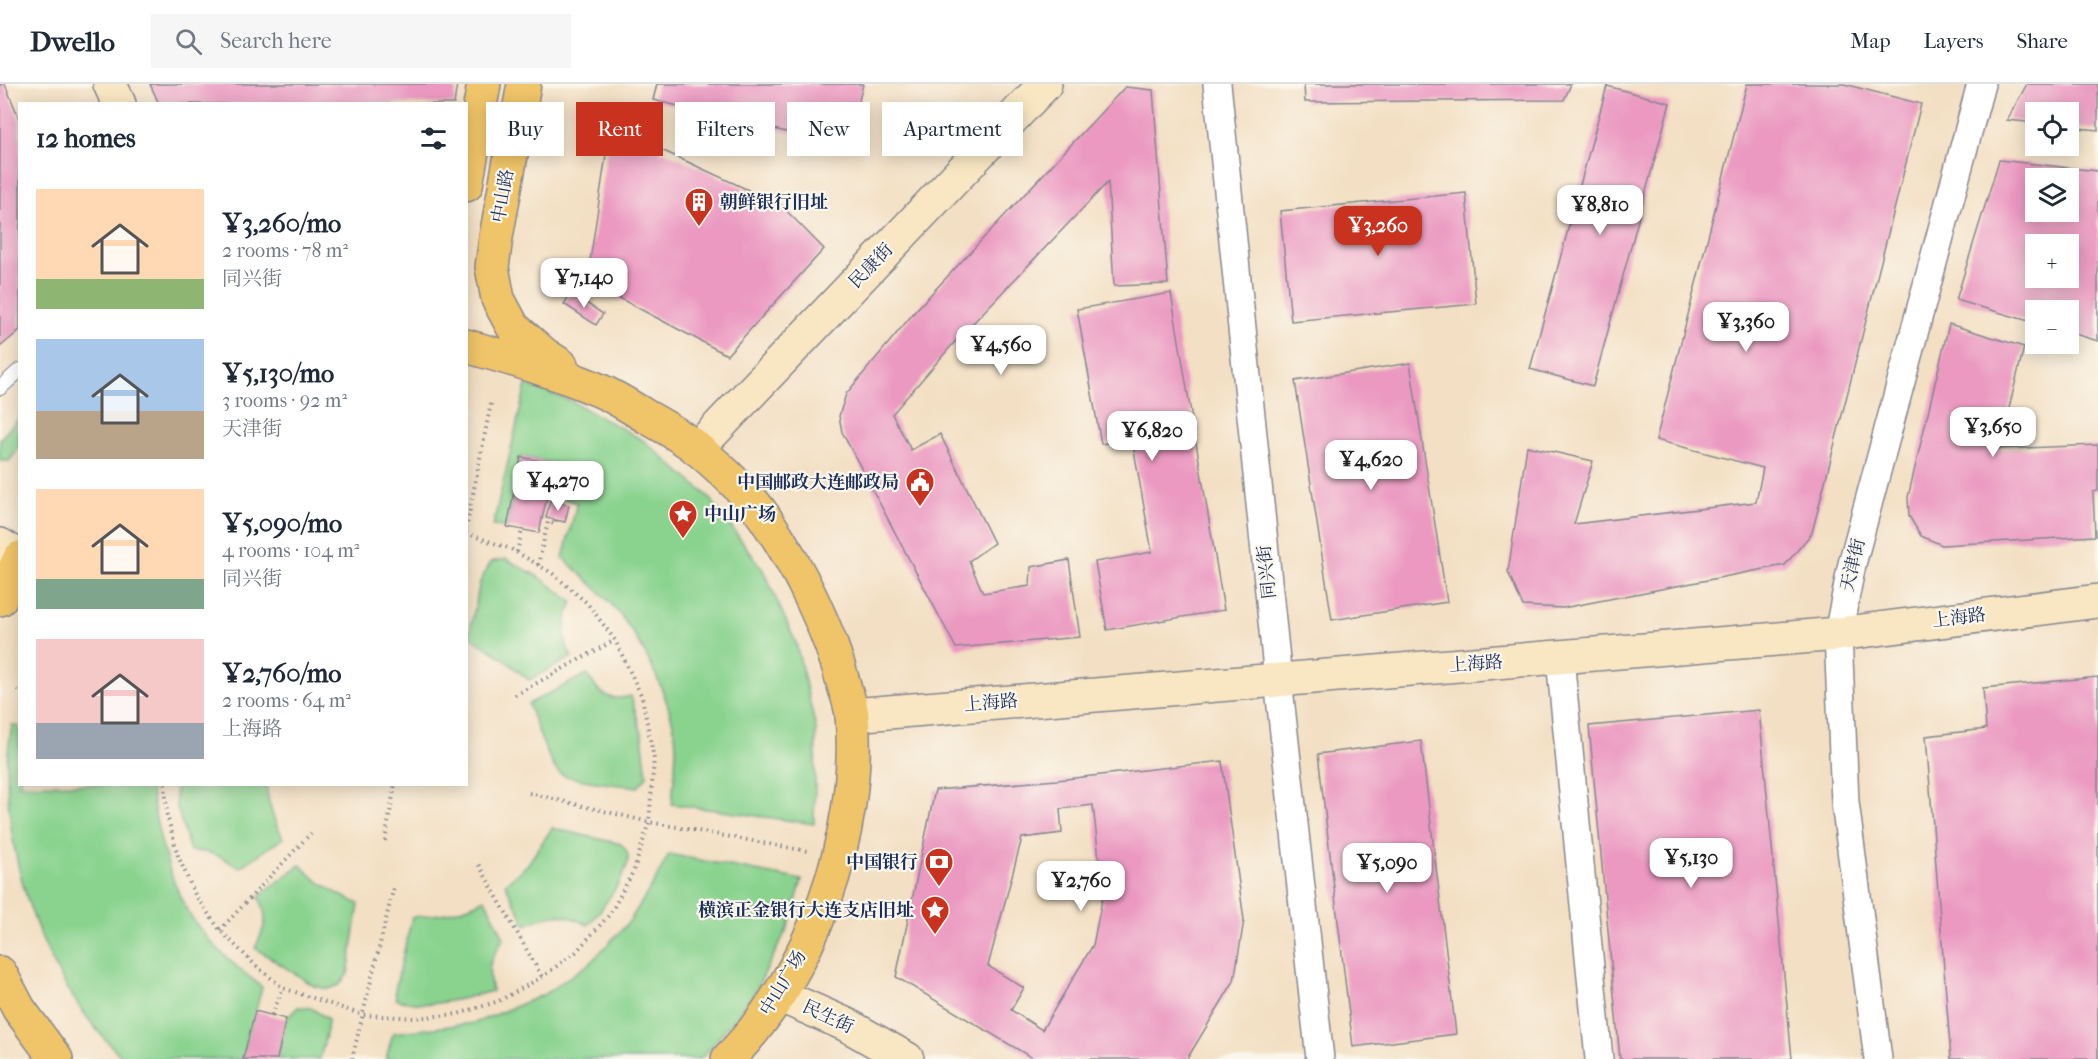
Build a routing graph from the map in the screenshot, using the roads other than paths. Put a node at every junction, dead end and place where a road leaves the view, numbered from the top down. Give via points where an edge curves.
1 (110, 84) edge
2 (484, 84) edge
3 (524, 84) edge
4 (1045, 84) edge
5 (1216, 84) edge
6 (1981, 84) edge
7 (118, 102) edge
8 (468, 174) edge
9 (468, 347) edge
10 (18, 372) edge
11 (0, 388) edge
12 (603, 392) junction
13 (697, 449) junction
14 (0, 545) edge
15 (18, 556) edge
16 (18, 561) edge
17 (0, 599) edge
18 (2098, 601) edge
19 (1838, 634) junction
20 (1560, 658) junction
21 (1278, 679) junction
22 (852, 715) junction
23 (0, 973) edge
24 (779, 995) junction
25 (56, 1059) edge
26 (728, 1059) edge
27 (907, 1059) edge
28 (1320, 1059) edge
29 (1599, 1059) edge
30 (1878, 1059) edge

1 - 7 main road
2 - 8 main road
3 - 12 main road, 中山路 via 492,267 498,299 513,327 544,354
4 - 13 main road, 民康街
5 - 21 street, 同兴街
6 - 19 street, 天津街 via 1852,564
9 - 12 main road, 中山广场 via 531,364
10 - 11 lane
12 - 13 main road, 中山广场 via 672,430
13 - 22 main road, 中山广场 via 734,481 764,518 804,584 837,655
14 - 15 main road
16 - 17 main road
18 - 19 main road, 上海路
19 - 20 main road, 上海路
19 - 30 street, 天津街 via 1845,802
20 - 21 main road, 上海路
20 - 29 street
21 - 22 main road, 上海路
21 - 28 street, 同兴街
22 - 24 main road, 中山广场 via 852,784 838,861 818,922
23 - 25 main road via 19,1009
24 - 26 main road, 中山广场
24 - 27 main road, 民生街 via 847,1025

